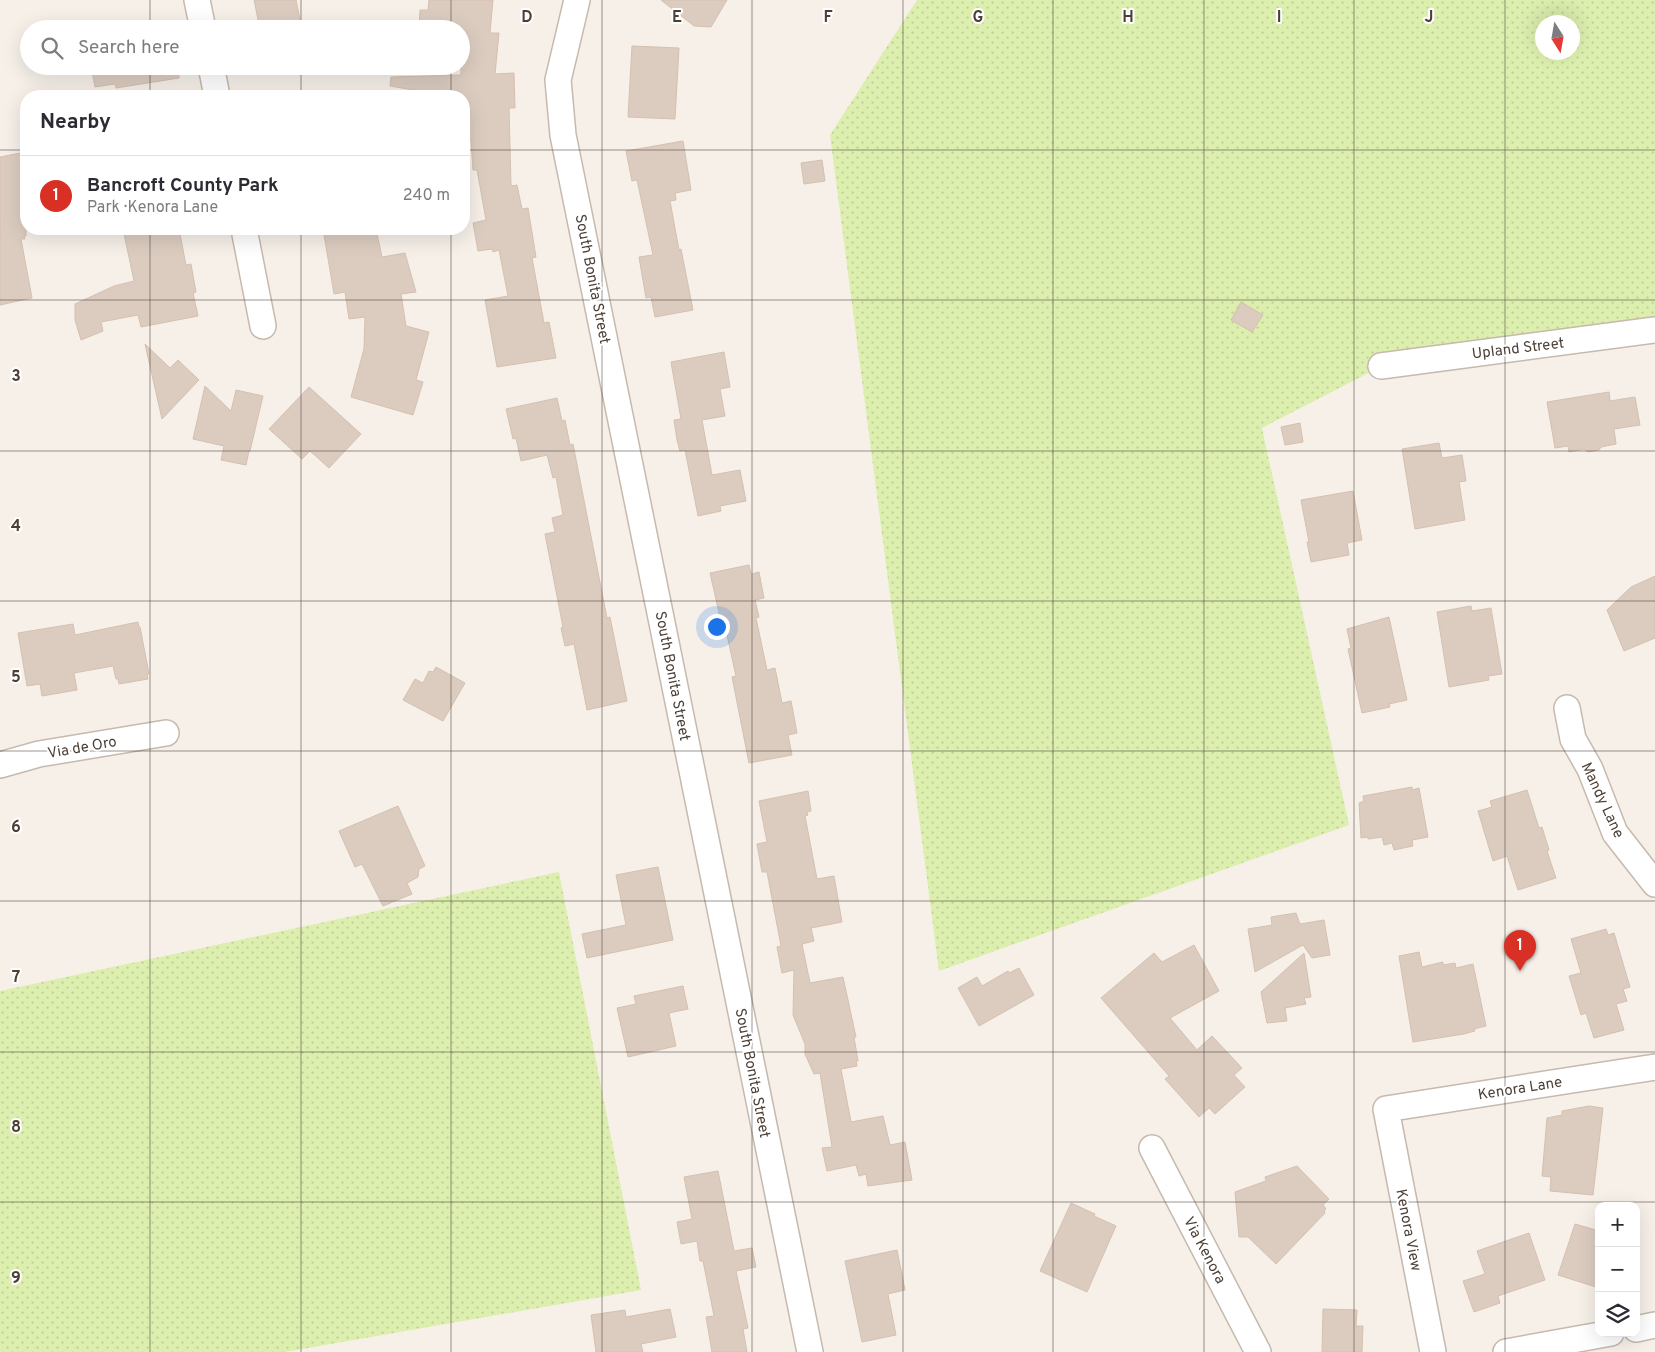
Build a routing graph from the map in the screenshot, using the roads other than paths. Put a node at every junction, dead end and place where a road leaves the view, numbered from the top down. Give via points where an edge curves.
1 (197, 0) edge
2 (577, 0) edge
3 (201, 20) edge
4 (213, 75) edge
5 (216, 90) edge
6 (245, 235) edge
7 (263, 326) dead end
8 (1655, 330) edge
9 (1382, 366) dead end
10 (1567, 708) dead end
11 (166, 733) dead end
12 (0, 765) edge
13 (1655, 884) edge
14 (1655, 1067) edge
15 (1386, 1109) joint
16 (1152, 1148) dead end
17 (1655, 1325) edge
18 (1640, 1328) edge
19 (1595, 1336) edge
20 (810, 1352) edge
21 (1258, 1352) edge
22 (1433, 1352) edge
23 (1506, 1352) edge

1 - 3 street
2 - 20 street, South Bonita Street via 558,80 563,135
4 - 5 street
6 - 7 street
8 - 9 street, Upland Street
10 - 13 street, Mandy Lane via 1573,739 1590,769 1615,833
11 - 12 street, Via de Oro via 39,754
14 - 15 street, Kenora Lane
15 - 22 street, Kenora View
16 - 21 street, Via Kenora
17 - 18 street
19 - 23 street

